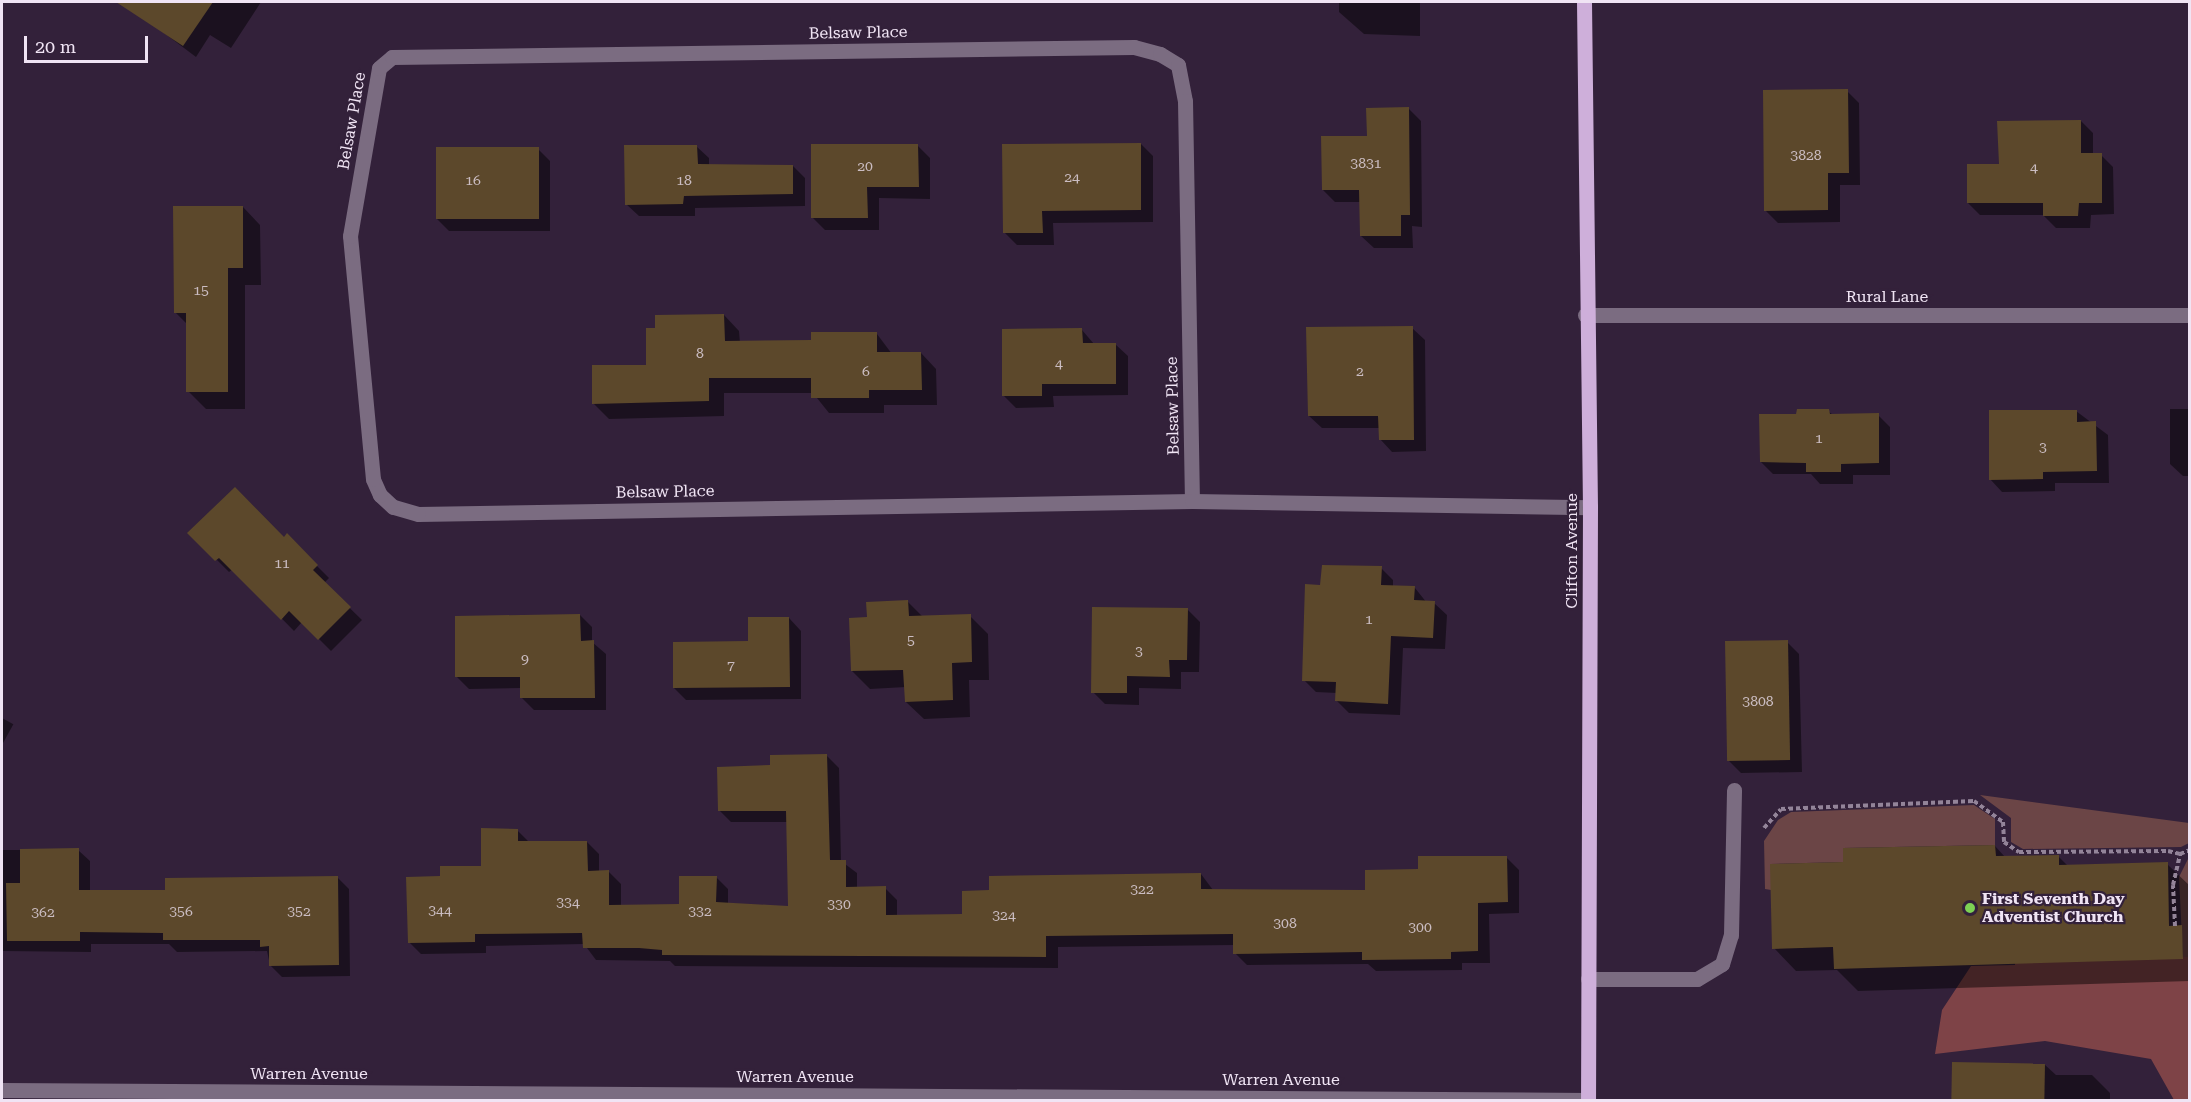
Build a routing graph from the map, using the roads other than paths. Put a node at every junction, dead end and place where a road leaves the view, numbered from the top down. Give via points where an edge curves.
1 (1584, 2) edge
2 (1585, 315) junction
3 (2190, 315) edge
4 (1192, 501) junction
5 (1590, 507) junction
6 (1734, 790) dead end
7 (1588, 979) junction
8 (2, 1090) edge
9 (1588, 1100) edge

1 - 2 main road, Clifton Avenue
2 - 3 street, Rural Lane
2 - 5 main road, Clifton Avenue
4 - 4 street, Belsaw Place via 1185,101 1178,65 1160,54 1134,47 392,57 379,68 350,236 374,478 380,495 393,507 418,514
4 - 5 street, Belsaw Place
5 - 7 main road, Clifton Avenue
6 - 7 street via 1731,935 1722,964 1697,980
7 - 9 main road, Clifton Avenue
8 - 9 street, Warren Avenue

